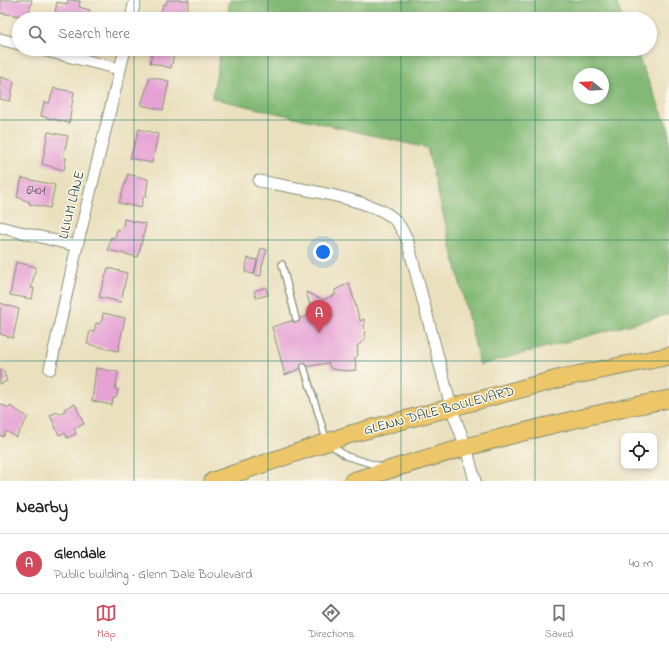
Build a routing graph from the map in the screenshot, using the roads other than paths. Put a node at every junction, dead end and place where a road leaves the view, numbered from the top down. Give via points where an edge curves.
1 (135, 0) edge
2 (132, 12) edge
3 (0, 39) edge
4 (12, 42) edge
5 (67, 56) edge
6 (123, 56) edge
7 (120, 69) junction
8 (259, 181) dead end
9 (0, 227) edge
10 (77, 246) junction
11 (282, 264) dead end
12 (296, 319) dead end
13 (669, 356) edge
14 (304, 367) dead end
15 (50, 368) dead end
16 (669, 399) edge
17 (451, 407) junction
18 (327, 442) junction
19 (466, 447) junction
20 (390, 469) junction
21 (213, 481) edge
22 (352, 481) edge
23 (475, 481) edge

1 - 2 street
3 - 4 street
5 - 7 street
6 - 7 street, LILIUM LANE
7 - 10 street, LILIUM LANE
8 - 17 street via 353,200 392,217 401,228 411,253
9 - 10 street
10 - 15 street, LILIUM LANE
11 - 12 lane
13 - 17 main road, GLENN DALE BOULEVARD via 562,378
14 - 18 lane
16 - 19 main road via 610,410
17 - 18 main road, GLENN DALE BOULEVARD
17 - 19 street
18 - 20 lane via 346,456
18 - 21 main road, GLENN DALE BOULEVARD
19 - 20 main road
19 - 23 street
20 - 22 main road

